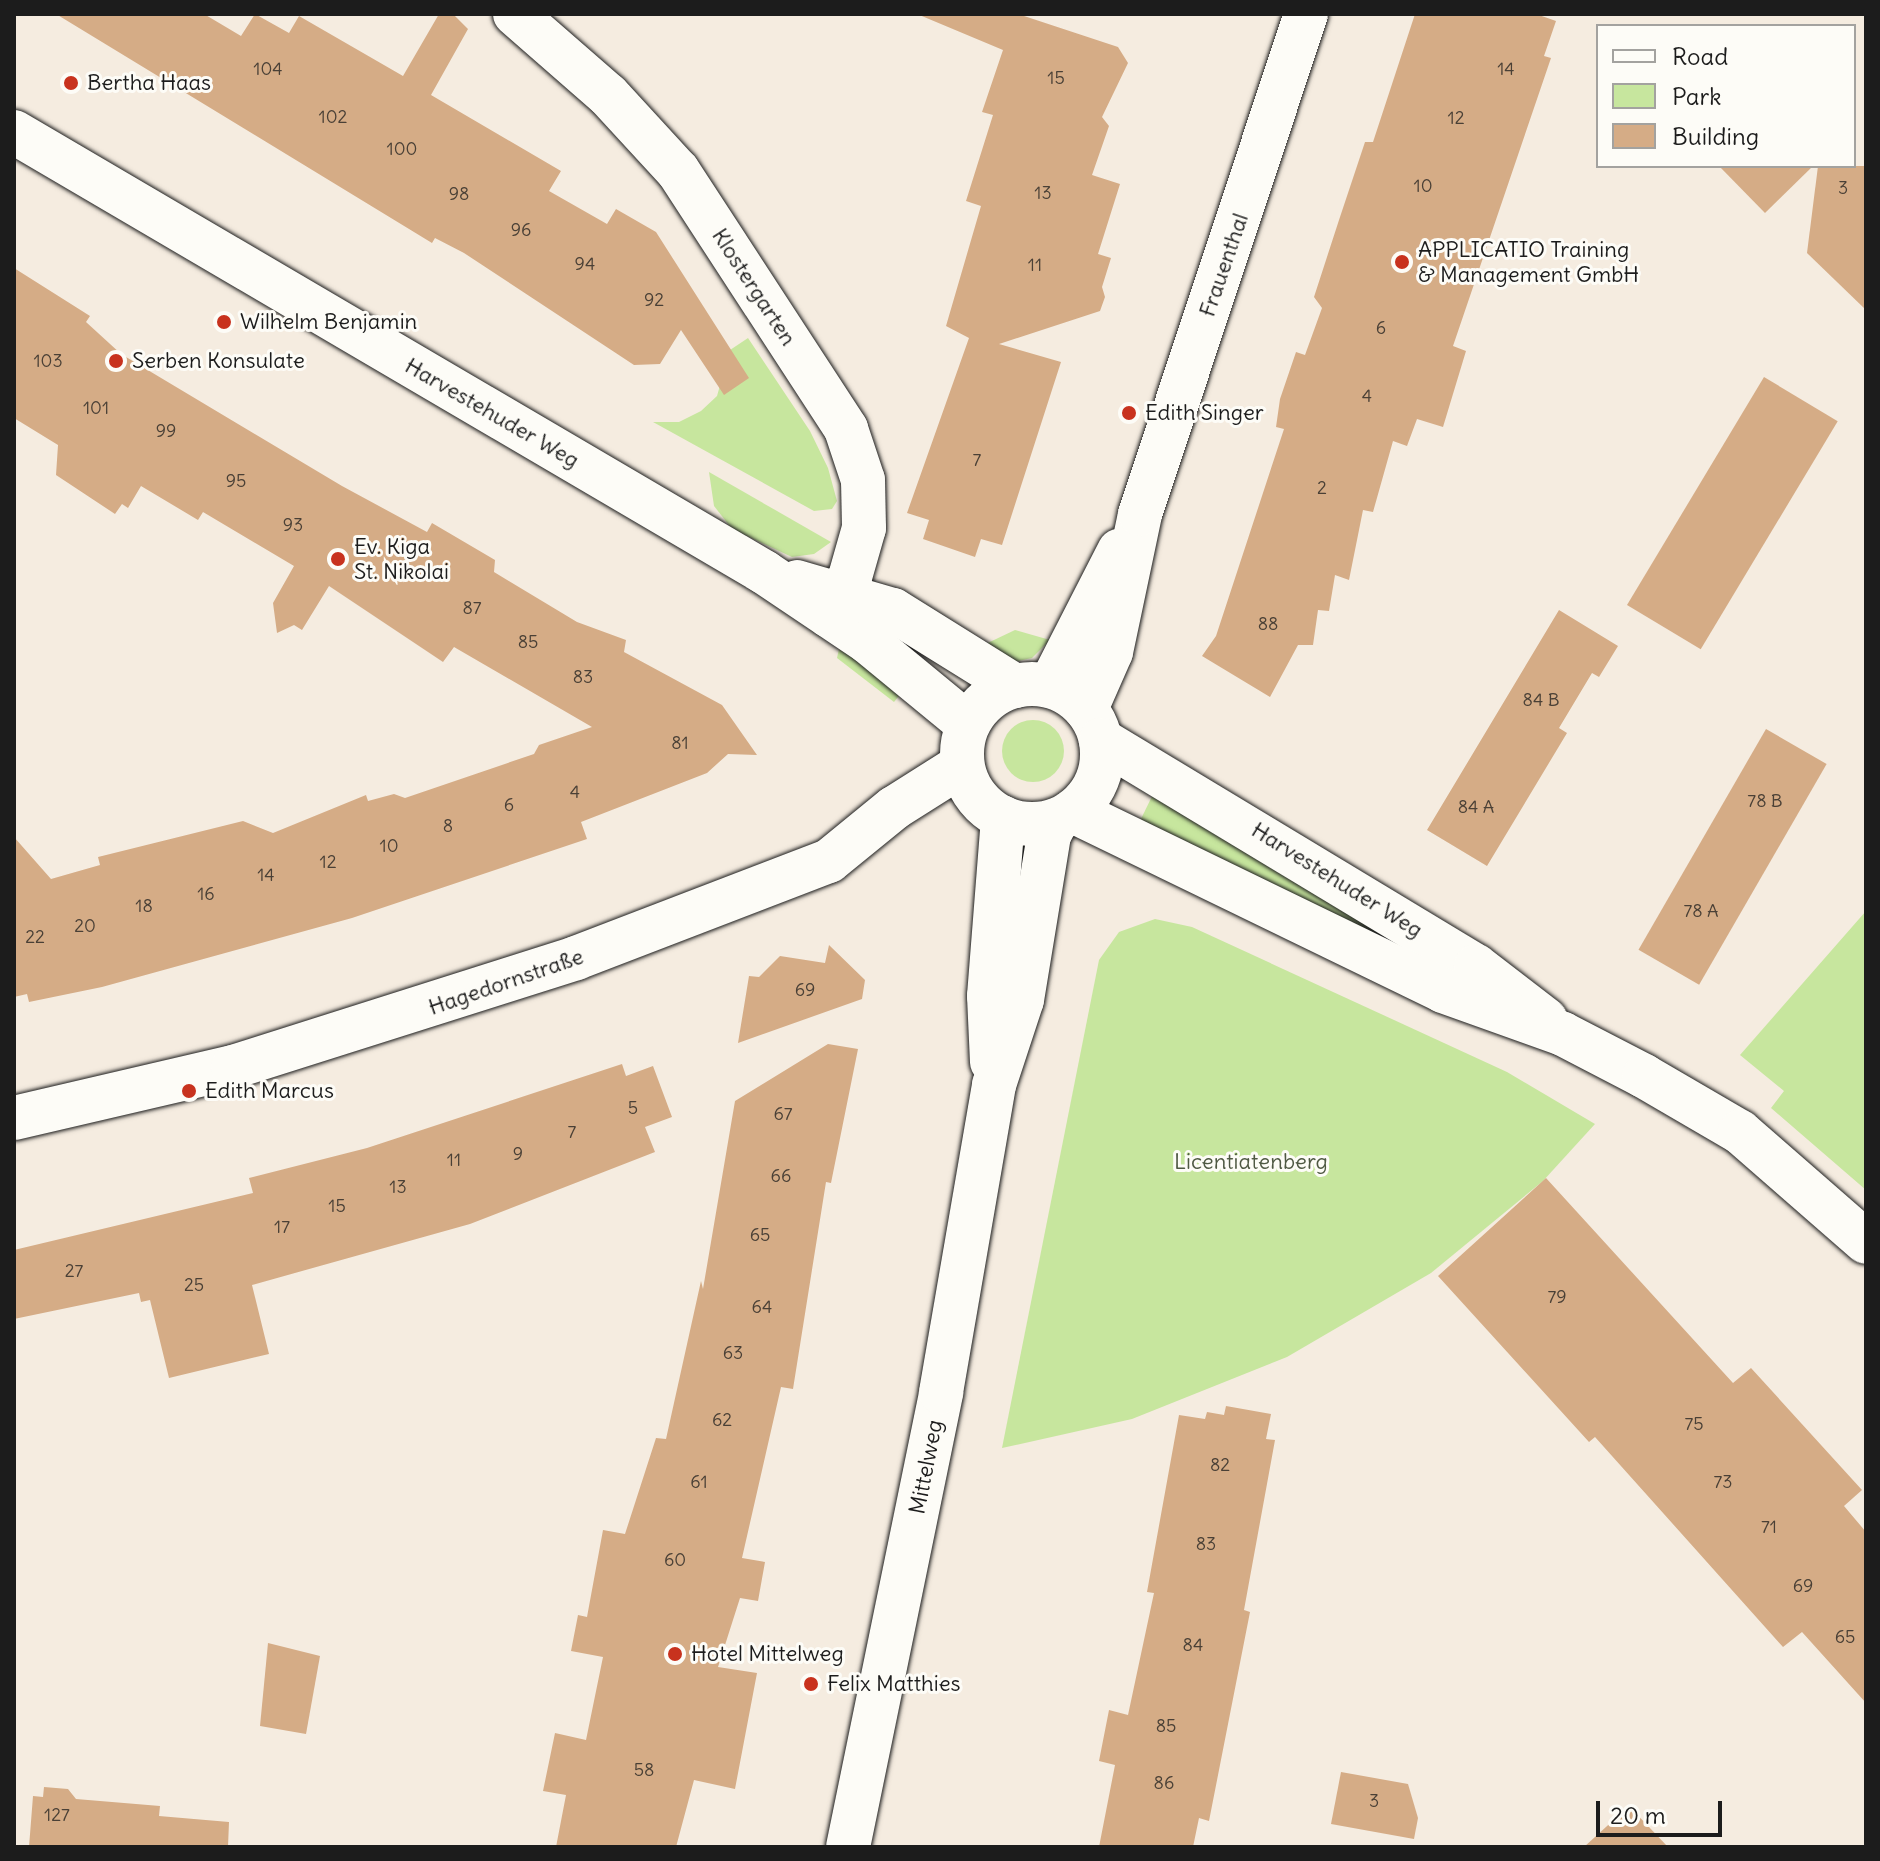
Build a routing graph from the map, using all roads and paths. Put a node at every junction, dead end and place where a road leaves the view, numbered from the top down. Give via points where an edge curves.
1 (515, 14) edge
2 (1306, 14) edge
3 (14, 132) edge
4 (1140, 514) junction
5 (836, 604) junction
6 (1033, 686) junction
7 (1094, 725) junction
8 (965, 744) junction
9 (1065, 815) junction
10 (1003, 818) junction
11 (1563, 1034) junction
12 (994, 1085) junction
13 (14, 1118) edge
14 (1866, 1242) edge
15 (848, 1847) edge

1 - 5 street, Klostergarten via 608,95 678,171 846,429 865,504 860,549
2 - 4 street, Frauenthal
3 - 5 street, Harvestehuder Weg via 764,572
4 - 6 street, Frauenthal
4 - 7 street, Frauenthal
5 - 6 street, Harvestehuder Weg via 912,619
5 - 8 street, Harvestehuder Weg
6 - 7 street, Harvestehuder Weg
6 - 8 street via 987,699
7 - 9 street via 1097,782
7 - 11 street, Harvestehuder Weg via 1476,966
8 - 10 street, Harvestehuder Weg via 978,800
8 - 13 street, Hagedornstraße via 829,861 576,958 233,1067
9 - 10 street, Harvestehuder Weg via 1030,824
9 - 11 street, Harvestehuder Weg via 1443,991
9 - 12 street, Mittelweg via 1049,835 1022,1000
10 - 12 street, Mittelweg via 989,996
11 - 14 street, Harvestehuder Weg via 1740,1132
12 - 15 street, Mittelweg via 938,1406

